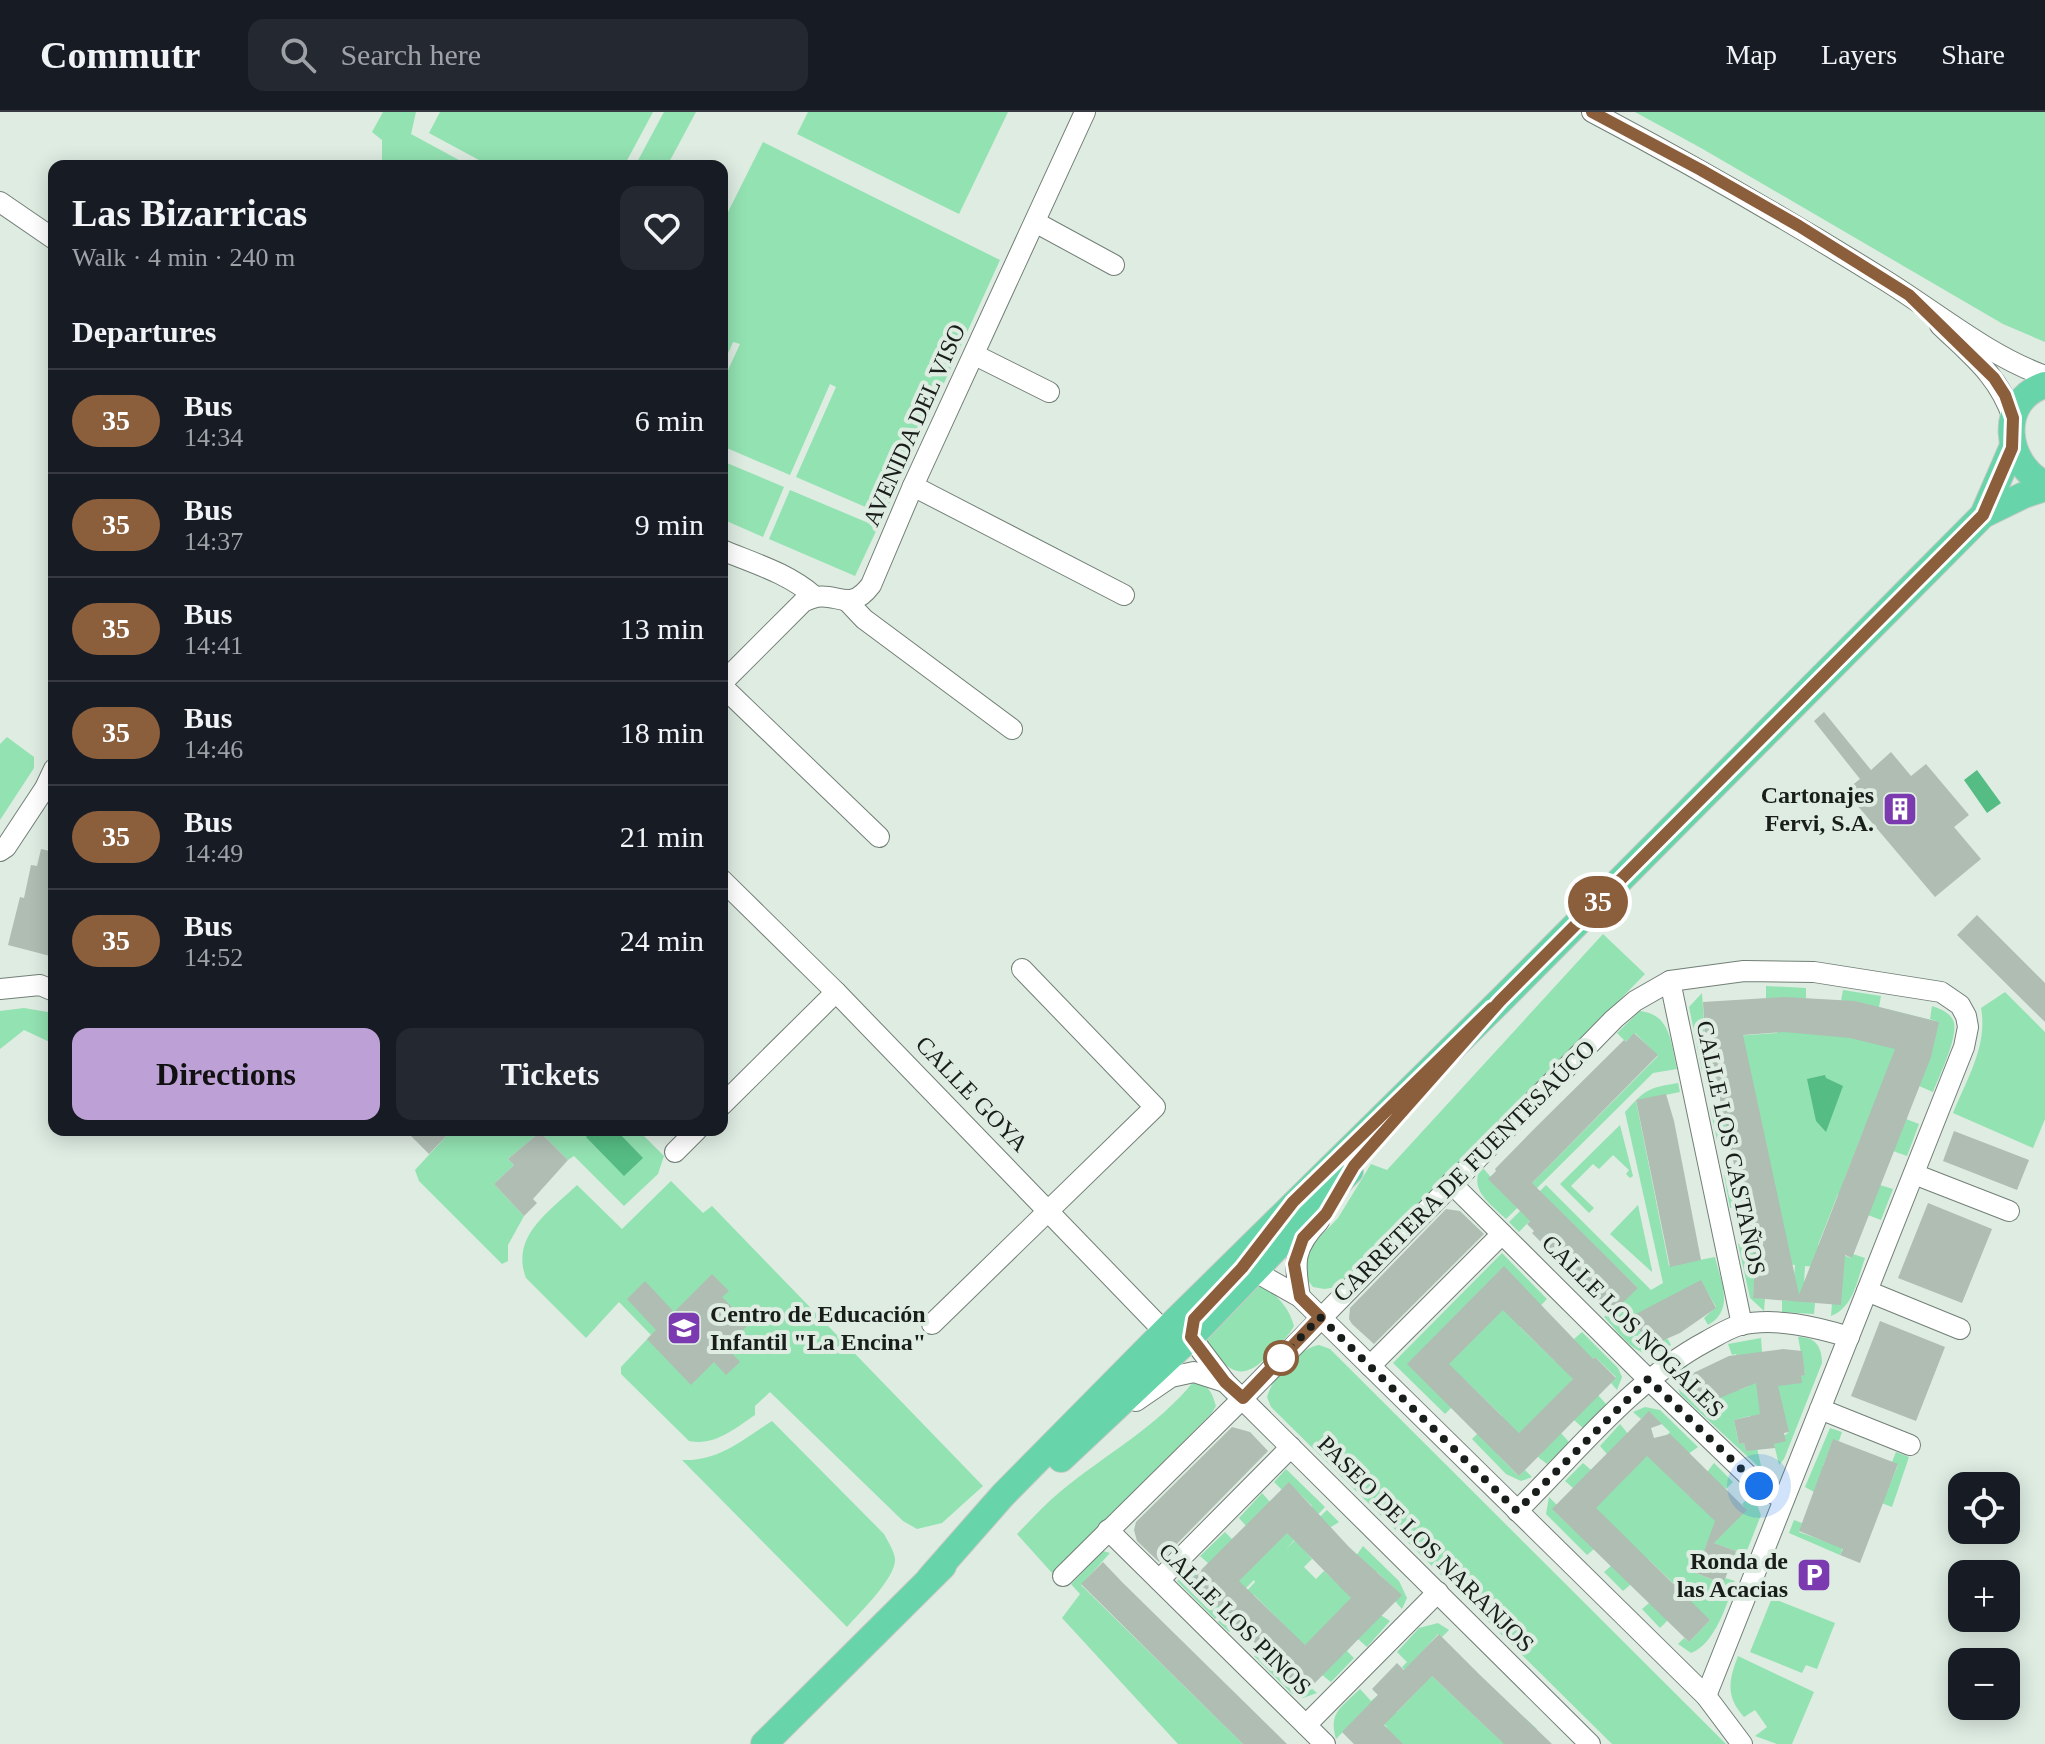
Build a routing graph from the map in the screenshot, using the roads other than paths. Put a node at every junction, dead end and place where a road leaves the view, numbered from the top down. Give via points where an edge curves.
1 (1085, 112) edge
2 (1592, 112) edge
3 (0, 202) edge
4 (1035, 222) junction
5 (48, 235) edge
6 (1114, 265) dead end
7 (1909, 295) junction
8 (975, 355) junction
9 (2045, 376) edge
10 (2045, 385) edge
11 (1049, 392) dead end
12 (2013, 418) junction
13 (2012, 448) junction
14 (913, 486) junction
15 (2045, 486) edge
16 (1983, 515) junction
17 (728, 552) edge
18 (1124, 595) dead end
19 (814, 596) junction
20 (848, 602) junction
21 (728, 678) edge
22 (728, 690) edge
23 (1012, 729) dead end
24 (48, 782) edge
25 (879, 837) dead end
26 (0, 851) edge
27 (728, 886) edge
28 (1022, 969) dead end
29 (1670, 981) junction
30 (48, 988) edge
31 (0, 989) edge
32 (836, 992) junction
33 (1500, 1001) junction
34 (728, 1099) edge
35 (691, 1136) edge
36 (675, 1152) dead end
37 (1354, 1166) junction
38 (1914, 1174) junction
39 (1451, 1183) junction
40 (1049, 1210) junction
41 (2009, 1211) dead end
42 (1502, 1234) junction
43 (1243, 1268) junction
44 (1867, 1291) junction
45 (1300, 1297) junction
46 (1320, 1317) junction
47 (932, 1324) dead end
48 (1742, 1325) junction
49 (1960, 1329) dead end
50 (1179, 1333) junction
51 (1849, 1337) junction
52 (1370, 1366) junction
53 (1648, 1379) junction
54 (1225, 1382) junction
55 (1243, 1398) junction
56 (1820, 1409) junction
57 (1096, 1428) junction
58 (1910, 1445) dead end
59 (1291, 1447) junction
60 (1784, 1499) junction
61 (1517, 1511) junction
62 (1108, 1530) junction
63 (1063, 1576) dead end
64 (930, 1578) junction
65 (1159, 1580) junction
66 (1438, 1592) junction
67 (1706, 1696) junction
68 (1306, 1725) junction
69 (764, 1744) edge
70 (1325, 1744) edge
71 (1590, 1744) edge
72 (1742, 1744) edge

1 - 4 street, AVENIDA DEL VISO
2 - 7 street via 1799,226
3 - 5 street
4 - 6 street
4 - 8 street, AVENIDA DEL VISO
7 - 9 street via 2003,356
7 - 12 street via 1994,378
8 - 11 street
8 - 14 street, AVENIDA DEL VISO
10 - 12 main road via 2023,400
12 - 13 main road
13 - 15 main road via 2020,465
13 - 16 main road
14 - 18 street
14 - 20 street, AVENIDA DEL VISO via 871,585 861,599
15 - 16 main road
16 - 33 main road
17 - 19 street via 778,572
19 - 20 street
19 - 21 street
20 - 23 street
22 - 25 street
24 - 26 street
27 - 32 street, CALLE GOYA
28 - 40 street via 1155,1107
29 - 38 street via 1744,971 1814,972 1941,992 1960,1005 1968,1027 1964,1047
29 - 39 street, CARRETERA DE FUENTESAÚCO via 1614,1019
29 - 48 street, CALLE LOS CASTAÑOS
30 - 31 street
32 - 34 street
32 - 40 street, CALLE GOYA
33 - 37 main road
33 - 43 main road via 1293,1202
35 - 36 street
37 - 43 main road
37 - 45 street via 1326,1214 1303,1238 1294,1264
38 - 41 street
38 - 44 street
39 - 42 street, CALLE LOS NOGALES
39 - 46 street, CARRETERA DE FUENTESAÚCO
40 - 47 street
40 - 50 street, CALLE GOYA via 1159,1326
42 - 52 street
42 - 53 street, CALLE LOS NOGALES
43 - 45 street
43 - 50 main road
44 - 49 street
44 - 51 street
45 - 46 street
46 - 52 street
46 - 55 street, CARRETERA DE FUENTESAÚCO
48 - 51 street via 1819,1327
48 - 53 street via 1679,1356
50 - 54 street, PASEO DE LOS NARANJOS
50 - 57 main road via 1141,1384
50 - 64 main road via 1003,1495
51 - 56 street
52 - 61 street
53 - 60 street, CALLE LOS NOGALES via 1759,1486
53 - 61 street
54 - 55 street, PASEO DE LOS NARANJOS
54 - 57 street, PASEO DE LOS NARANJOS via 1194,1372 1171,1377
55 - 59 street, PASEO DE LOS NARANJOS
55 - 62 street, CARRETERA DE FUENTESAÚCO
56 - 58 street
56 - 60 street
57 - 64 main road
59 - 65 street
59 - 66 street, PASEO DE LOS NARANJOS
60 - 67 street
61 - 67 street
62 - 63 street, CARRETERA DE FUENTESAÚCO
62 - 65 street, CALLE LOS PINOS
64 - 69 main road
65 - 68 street, CALLE LOS PINOS
66 - 68 street
66 - 71 street, PASEO DE LOS NARANJOS
67 - 72 street
68 - 70 street, CALLE LOS PINOS

